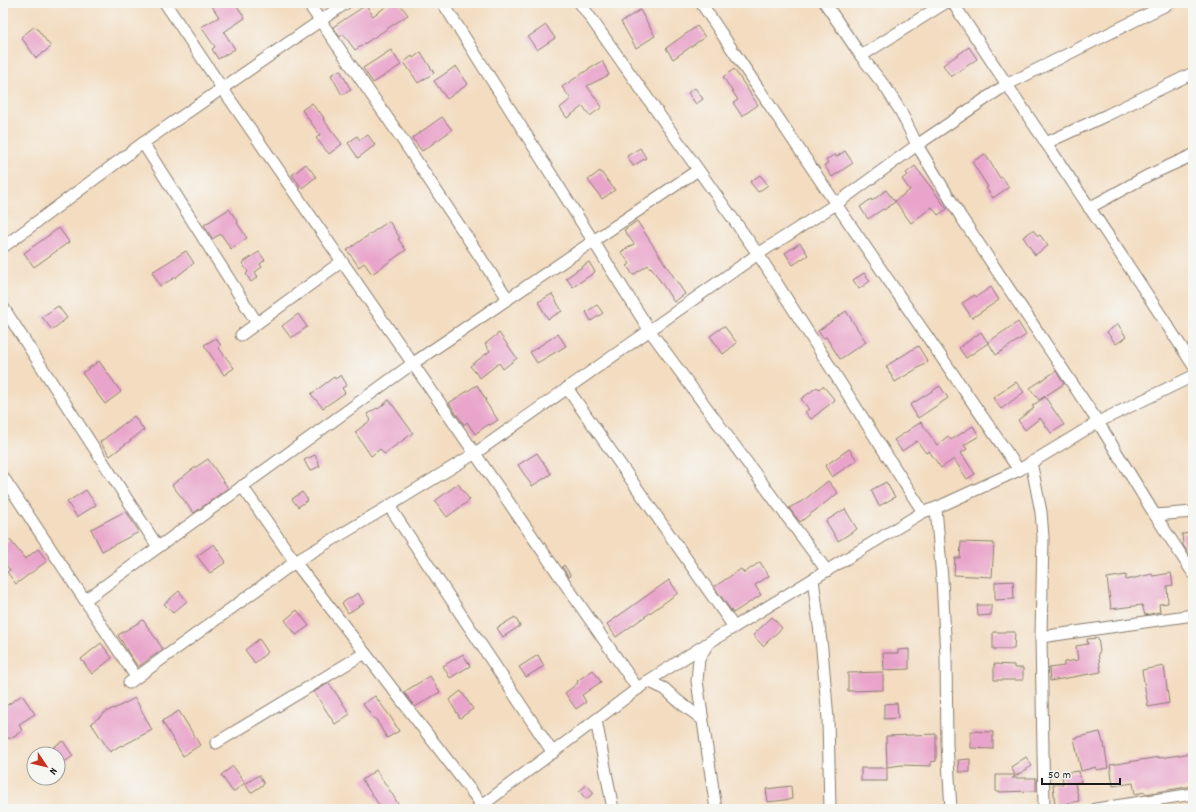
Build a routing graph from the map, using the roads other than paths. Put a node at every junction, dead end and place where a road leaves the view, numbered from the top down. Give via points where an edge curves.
1 (165, 3) edge
2 (308, 3) edge
3 (346, 3) edge
4 (443, 3) edge
5 (580, 3) edge
6 (701, 3) edge
7 (825, 3) edge
8 (945, 3) edge
9 (953, 3) edge
10 (1170, 3) edge
11 (320, 21) junction
12 (861, 56) junction
13 (1193, 73) edge
14 (1006, 85) junction
15 (222, 88) junction
16 (142, 143) junction
17 (1046, 143) junction
18 (917, 145) junction
19 (1193, 155) edge
20 (698, 170) junction
21 (836, 204) junction
22 (1089, 208) junction
23 (593, 241) junction
24 (3, 247) edge
25 (758, 254) junction
26 (341, 262) junction
27 (508, 299) junction
28 (3, 306) edge
29 (257, 323) junction
30 (650, 331) junction
31 (241, 335) dead end
32 (412, 364) junction
33 (1193, 365) edge
34 (1193, 376) edge
35 (568, 388) junction
36 (1098, 422) junction
37 (474, 454) junction
38 (1031, 462) junction
39 (1019, 470) junction
40 (3, 477) edge
41 (242, 486) junction
42 (389, 506) junction
43 (936, 508) junction
44 (924, 512) junction
45 (1193, 512) edge
46 (1155, 515) junction
47 (158, 547) junction
48 (295, 562) junction
49 (827, 570) junction
50 (1193, 572) edge
51 (813, 579) junction
52 (85, 600) junction
53 (1193, 615) edge
54 (734, 628) junction
55 (1041, 637) junction
56 (708, 643) junction
57 (365, 653) junction
58 (648, 682) junction
59 (638, 689) junction
60 (702, 719) junction
61 (596, 720) junction
62 (216, 743) dead end
63 (553, 753) junction
64 (1193, 794) edge
65 (480, 807) edge
66 (613, 809) edge
67 (716, 809) edge
68 (830, 809) edge
69 (951, 809) edge
70 (1044, 809) edge
71 (1096, 809) edge

1 - 15 street
2 - 11 street
3 - 11 street
4 - 23 street
5 - 20 street
6 - 21 street
7 - 12 street
8 - 12 street
9 - 14 street
10 - 14 street
11 - 15 street
11 - 27 street
12 - 18 street via 886,88
13 - 17 street
14 - 17 street
14 - 18 street
15 - 16 street
15 - 26 street
16 - 24 street
16 - 29 street
17 - 22 street
18 - 21 street
18 - 36 street via 961,217
19 - 22 street via 1147,176
20 - 23 street
20 - 25 street
21 - 25 street
21 - 39 street
22 - 33 street
23 - 27 street
23 - 30 street
25 - 30 street
25 - 44 street
26 - 29 street
26 - 32 street
27 - 32 street
28 - 47 street
29 - 31 street
30 - 35 street
30 - 49 street
32 - 37 street
32 - 41 street
34 - 36 street
35 - 37 street
35 - 54 street
36 - 38 street
36 - 46 street
37 - 42 street
37 - 59 street
38 - 39 street
38 - 55 street via 1043,537
39 - 43 street
40 - 52 street
41 - 47 street
41 - 48 street
42 - 48 street
42 - 63 street
43 - 44 street
43 - 69 street via 946,656
44 - 49 street
45 - 46 street
46 - 50 street
47 - 52 street
48 - 52 street via 132,680
48 - 57 street
49 - 51 street
51 - 54 street
51 - 68 street via 828,719
53 - 55 street
54 - 56 street
55 - 70 street
56 - 58 street
56 - 60 street via 699,659 697,681
57 - 62 street
57 - 65 street
58 - 59 street
58 - 60 street via 665,689
59 - 61 street
60 - 67 street
61 - 63 street
61 - 66 street
63 - 65 street
64 - 71 street

